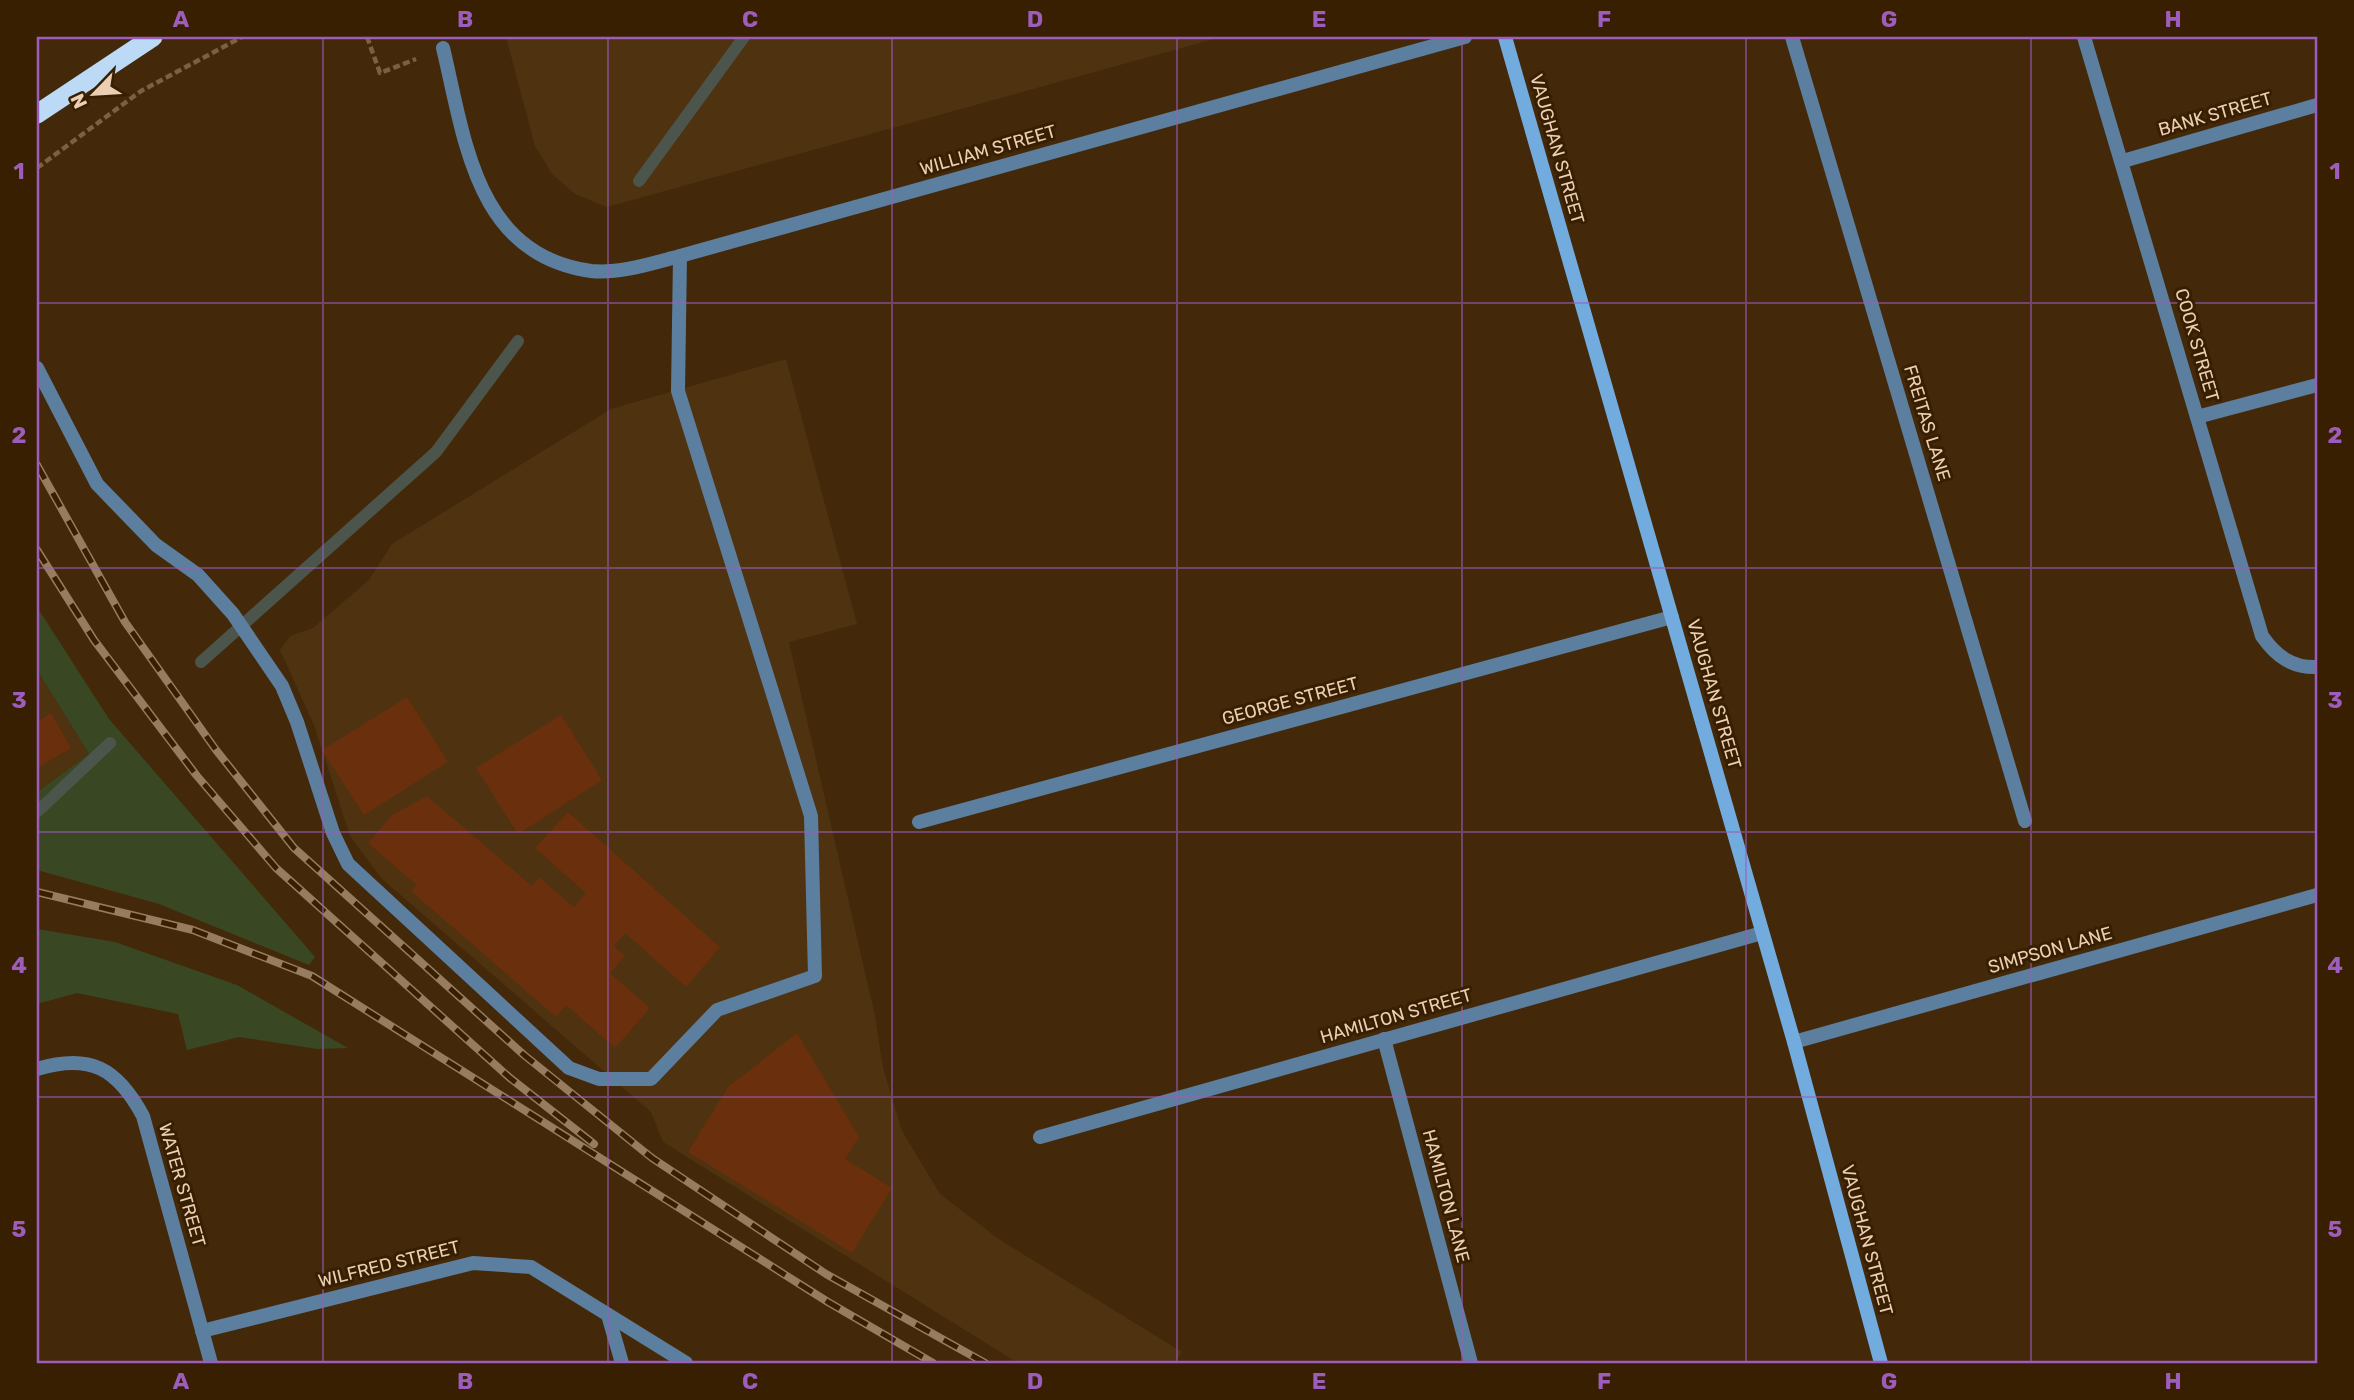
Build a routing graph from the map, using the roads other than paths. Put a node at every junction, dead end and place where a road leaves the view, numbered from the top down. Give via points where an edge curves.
1 (153, 37) edge
2 (1465, 37) edge
3 (1505, 37) edge
4 (1792, 37) edge
5 (2084, 37) edge
6 (443, 48) road end
7 (2317, 104) edge
8 (37, 114) edge
9 (2123, 161) junction
10 (680, 256) junction
11 (37, 368) edge
12 (2317, 385) edge
13 (2197, 416) junction
14 (1672, 617) junction
15 (2317, 667) edge
16 (2025, 821) dead end
17 (919, 822) dead end
18 (2317, 895) edge
19 (1762, 933) junction
20 (1384, 1039) junction
21 (1794, 1042) junction
22 (37, 1069) edge
23 (1040, 1137) dead end
24 (608, 1315) junction
25 (202, 1331) junction
26 (211, 1363) edge
27 (622, 1363) edge
28 (687, 1363) edge
29 (1471, 1363) edge
30 (1881, 1363) edge

1 - 8 highway
2 - 10 street, WILLIAM STREET
3 - 14 main road, VAUGHAN STREET
4 - 16 street, FREITAS LANE
5 - 9 street, COOK STREET
6 - 10 street, WILLIAM STREET via 471,168 486,200 516,238 539,253 592,271 634,268
7 - 9 street, BANK STREET
9 - 13 street, COOK STREET
10 - 11 street via 678,391 811,816 815,976 717,1010 651,1079 608,1080 569,1068 348,864 282,686 233,614 198,575 156,545 97,484
12 - 13 street
13 - 15 street, COOK STREET via 2262,636 2282,659
14 - 17 street, GEORGE STREET
14 - 19 main road, VAUGHAN STREET
18 - 21 street, SIMPSON LANE
19 - 20 street, HAMILTON STREET
19 - 21 main road, VAUGHAN STREET
20 - 23 street, HAMILTON STREET
20 - 29 street, HAMILTON LANE
21 - 30 main road, VAUGHAN STREET
22 - 25 street, WATER STREET via 64,1061 88,1064 110,1074 130,1092 143,1116
24 - 25 street, WILFRED STREET via 531,1267 473,1263
24 - 27 street
24 - 28 street, WILFRED STREET
25 - 26 street, WATER STREET

